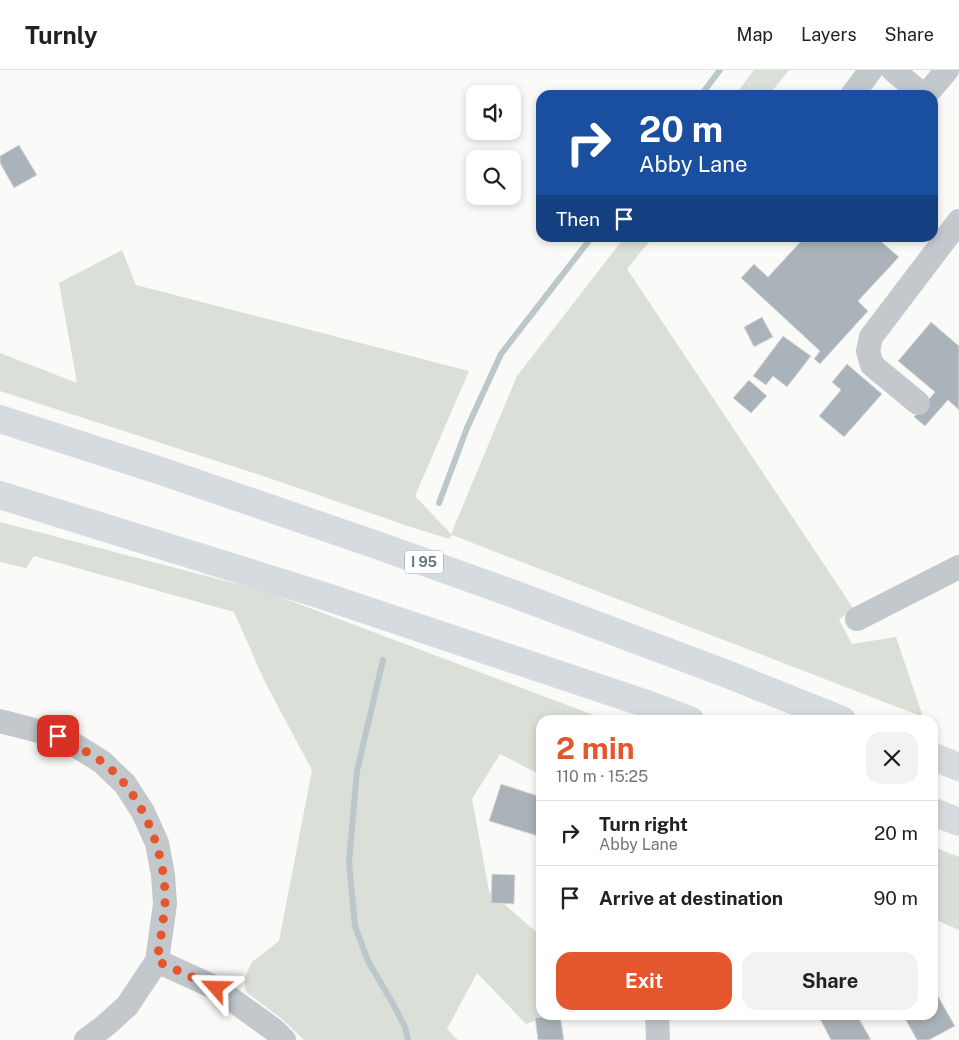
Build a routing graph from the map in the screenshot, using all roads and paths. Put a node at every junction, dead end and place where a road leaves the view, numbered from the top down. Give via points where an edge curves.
1 (871, 70) edge
2 (893, 70) edge
3 (933, 86) edge
4 (856, 90) edge
5 (959, 221) edge
6 (938, 239) edge
7 (935, 242) edge
8 (918, 403) dead end
9 (0, 419) edge
10 (0, 495) edge
11 (959, 567) edge
12 (857, 619) dead end
13 (677, 715) edge
14 (830, 715) edge
15 (0, 721) edge
16 (938, 759) edge
17 (959, 767) edge
18 (938, 814) edge
19 (959, 822) edge
20 (157, 961) junction
21 (657, 1020) edge
22 (86, 1040) edge
23 (284, 1040) edge
24 (658, 1040) edge

1 - 4 street
2 - 3 street
5 - 6 street
7 - 8 street via 871,337 868,351 872,365
9 - 14 highway, I 95 via 161,470 371,543
10 - 13 highway via 321,595
11 - 12 street
15 - 20 street via 58,736 102,762 125,784 157,843 163,875 166,904
16 - 17 highway
18 - 19 highway
20 - 22 street via 127,1006
20 - 23 street via 216,988
21 - 24 street

